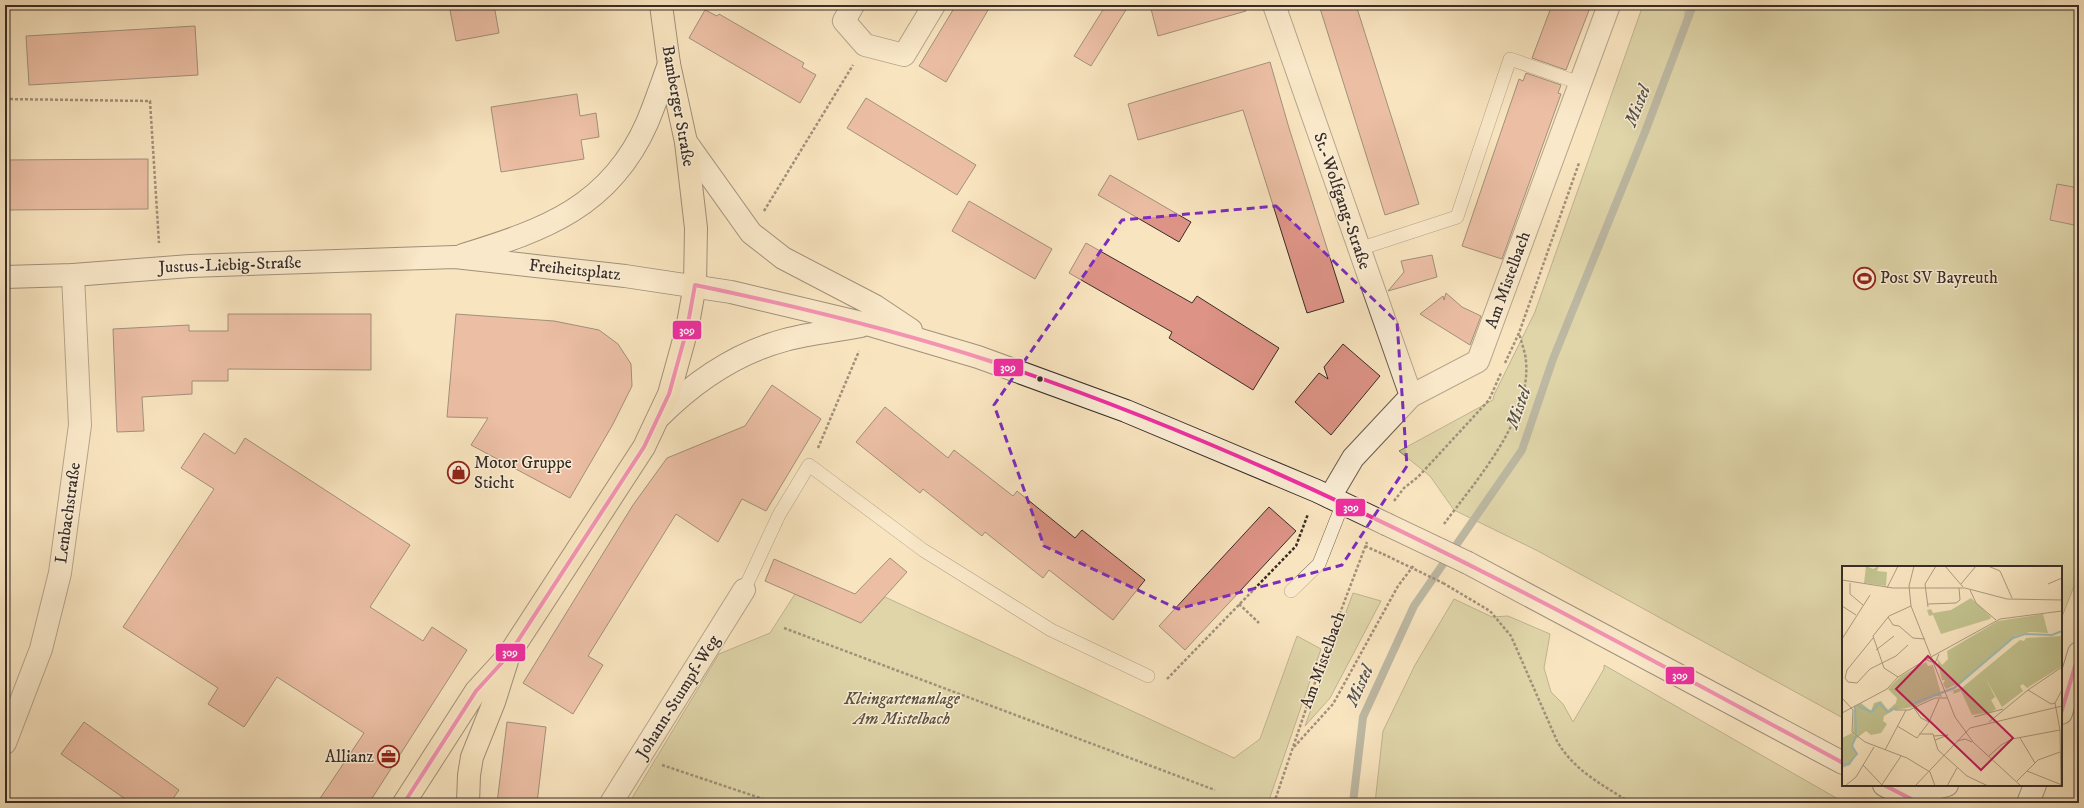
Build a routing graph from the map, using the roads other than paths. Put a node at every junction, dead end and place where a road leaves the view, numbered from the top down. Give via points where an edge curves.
1 (661, 5) edge
2 (853, 5) edge
3 (934, 5) edge
4 (1274, 5) edge
5 (1609, 5) edge
6 (670, 64) junction
7 (1580, 83) junction
8 (686, 142) junction
9 (1359, 249) junction
10 (454, 257) junction
11 (73, 275) junction
12 (5, 277) edge
13 (695, 285) junction
14 (870, 325) junction
15 (931, 342) junction
16 (1411, 396) junction
17 (659, 417) junction
18 (1330, 497) junction
19 (744, 590) joint
20 (1291, 591) dead end
21 (2079, 653) edge
22 (508, 656) junction
23 (1148, 676) road end
24 (2062, 711) edge
25 (5, 743) edge
26 (1842, 762) edge
27 (1886, 786) edge
28 (1945, 786) edge
29 (2035, 786) edge
30 (1911, 801) edge
31 (404, 803) edge
32 (468, 803) edge
33 (611, 803) edge
34 (2028, 803) edge

1 - 6 main road, Bamberger Straße
2 - 3 main road via 844,21 865,46 904,54
4 - 9 main road, St.-Wolfgang-Straße
5 - 7 main road, Am Mistelbach
6 - 8 main road, Bamberger Straße
6 - 10 main road via 646,124 623,163 597,194 557,220 521,236
7 - 9 lane via 1510,59 1457,217
7 - 16 main road, Am Mistelbach via 1478,361
8 - 13 main road, Bamberger Straße via 695,207
8 - 15 main road via 751,233 783,258 875,306
9 - 16 main road, St.-Wolfgang-Straße
10 - 11 main road, Justus-Liebig-Straße via 161,268
10 - 13 main road, Freiheitsplatz
11 - 12 main road, Justus-Liebig-Straße
11 - 25 main road, Lenbachstraße via 80,424 60,573 41,649
13 - 14 main road, Freiheitsplatz
13 - 17 main road via 682,350
14 - 15 main road, Freiheitsplatz
14 - 17 main road via 785,340 742,355 696,383
15 - 18 main road via 1126,410
16 - 18 main road, Am Mistelbach via 1353,458
17 - 22 main road via 644,447
18 - 20 lane via 1319,564
18 - 26 main road, bridge via 1468,563
19 - 23 lane via 779,515 809,466 923,550 1050,630
19 - 33 main road, Johann-Stumpf-Weg
21 - 24 main road
22 - 31 main road via 476,691
22 - 32 main road via 494,702 472,757 468,775
27 - 30 main road
28 - 30 main road
29 - 34 main road

